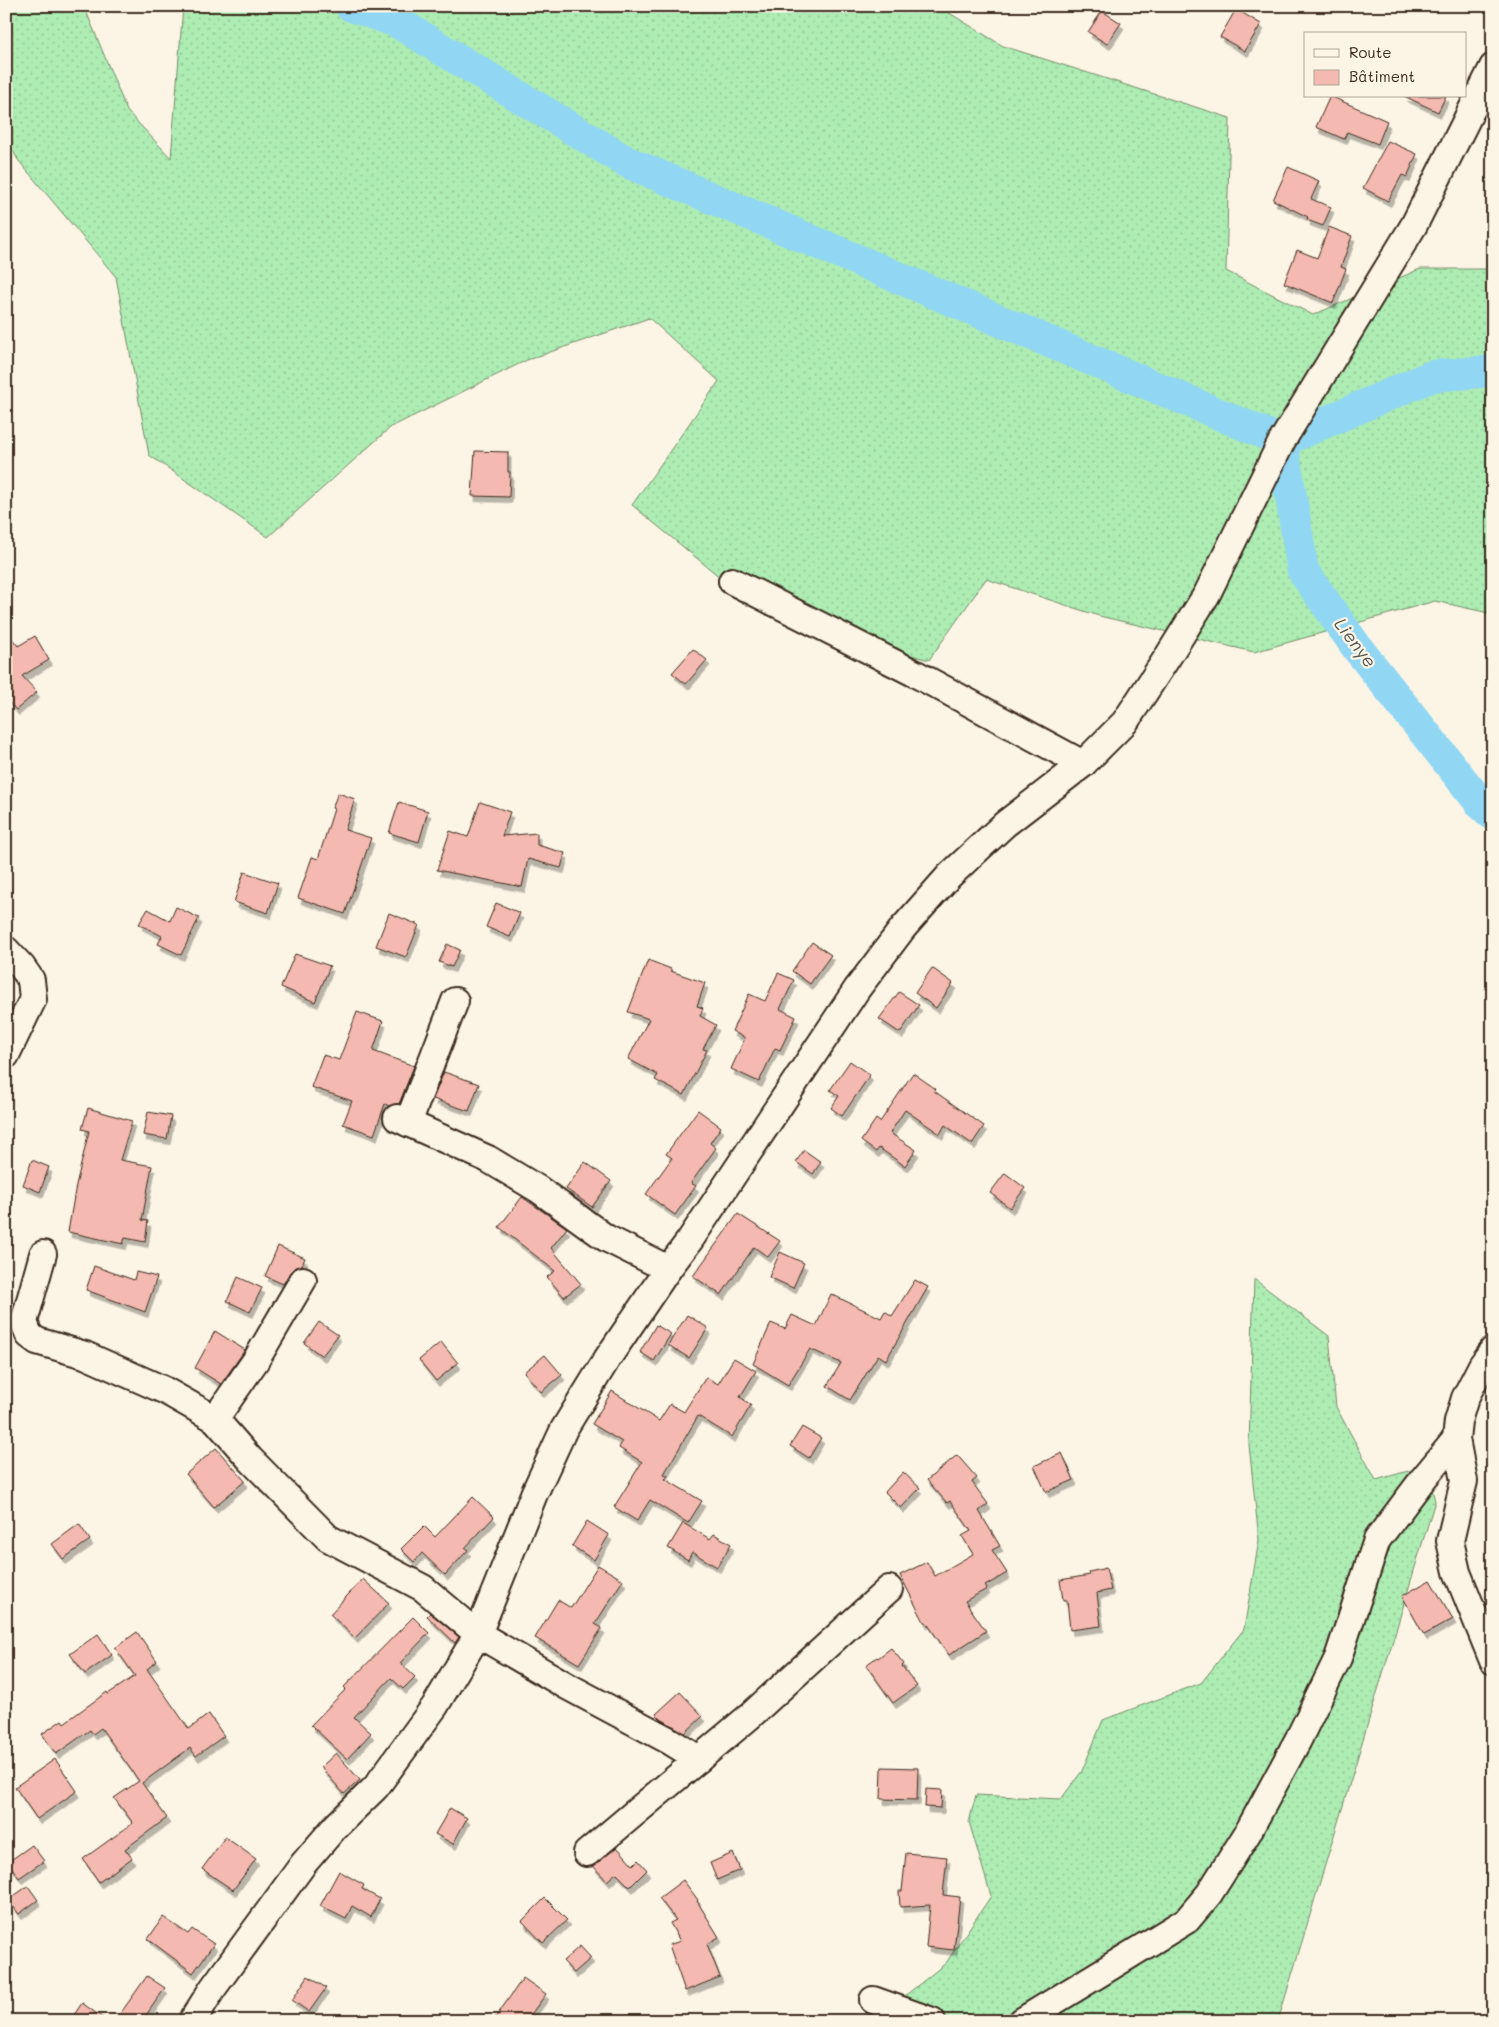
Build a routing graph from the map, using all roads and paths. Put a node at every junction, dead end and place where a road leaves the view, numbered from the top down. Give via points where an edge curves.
1 (1493, 68) edge
2 (732, 581) dead end
3 (1083, 764) junction
4 (6, 950) edge
5 (454, 1001) dead end
6 (6, 1055) edge
7 (43, 1254) dead end
8 (668, 1269) junction
9 (303, 1280) dead end
10 (1493, 1350) edge
11 (215, 1419) junction
12 (1456, 1439) junction
13 (889, 1590) dead end
14 (478, 1634) junction
15 (1493, 1661) edge
16 (698, 1759) junction
17 (587, 1853) dead end
18 (873, 2000) dead end
19 (192, 2021) edge
20 (932, 2021) edge
21 (1022, 2021) edge

1 - 3 street via 1414,225 1282,441 1206,594 1125,722
2 - 3 street via 916,674
3 - 8 street via 1005,824 949,876 904,928 857,989
4 - 6 street via 31,980 33,999
5 - 8 street via 403,1120 488,1159 538,1188 606,1238
7 - 11 street via 24,1322 29,1335 37,1341 85,1355 164,1390
8 - 14 street via 564,1429 534,1494
9 - 11 street via 256,1360
10 - 12 street via 1465,1398
11 - 14 street via 328,1538 423,1588
12 - 15 street via 1464,1481 1450,1541 1452,1556
12 - 21 street via 1377,1540 1338,1658 1247,1834 1209,1894 1187,1920
13 - 16 street
14 - 16 street
14 - 19 street via 435,1706 376,1787 336,1826 304,1864
16 - 17 street
18 - 20 street

